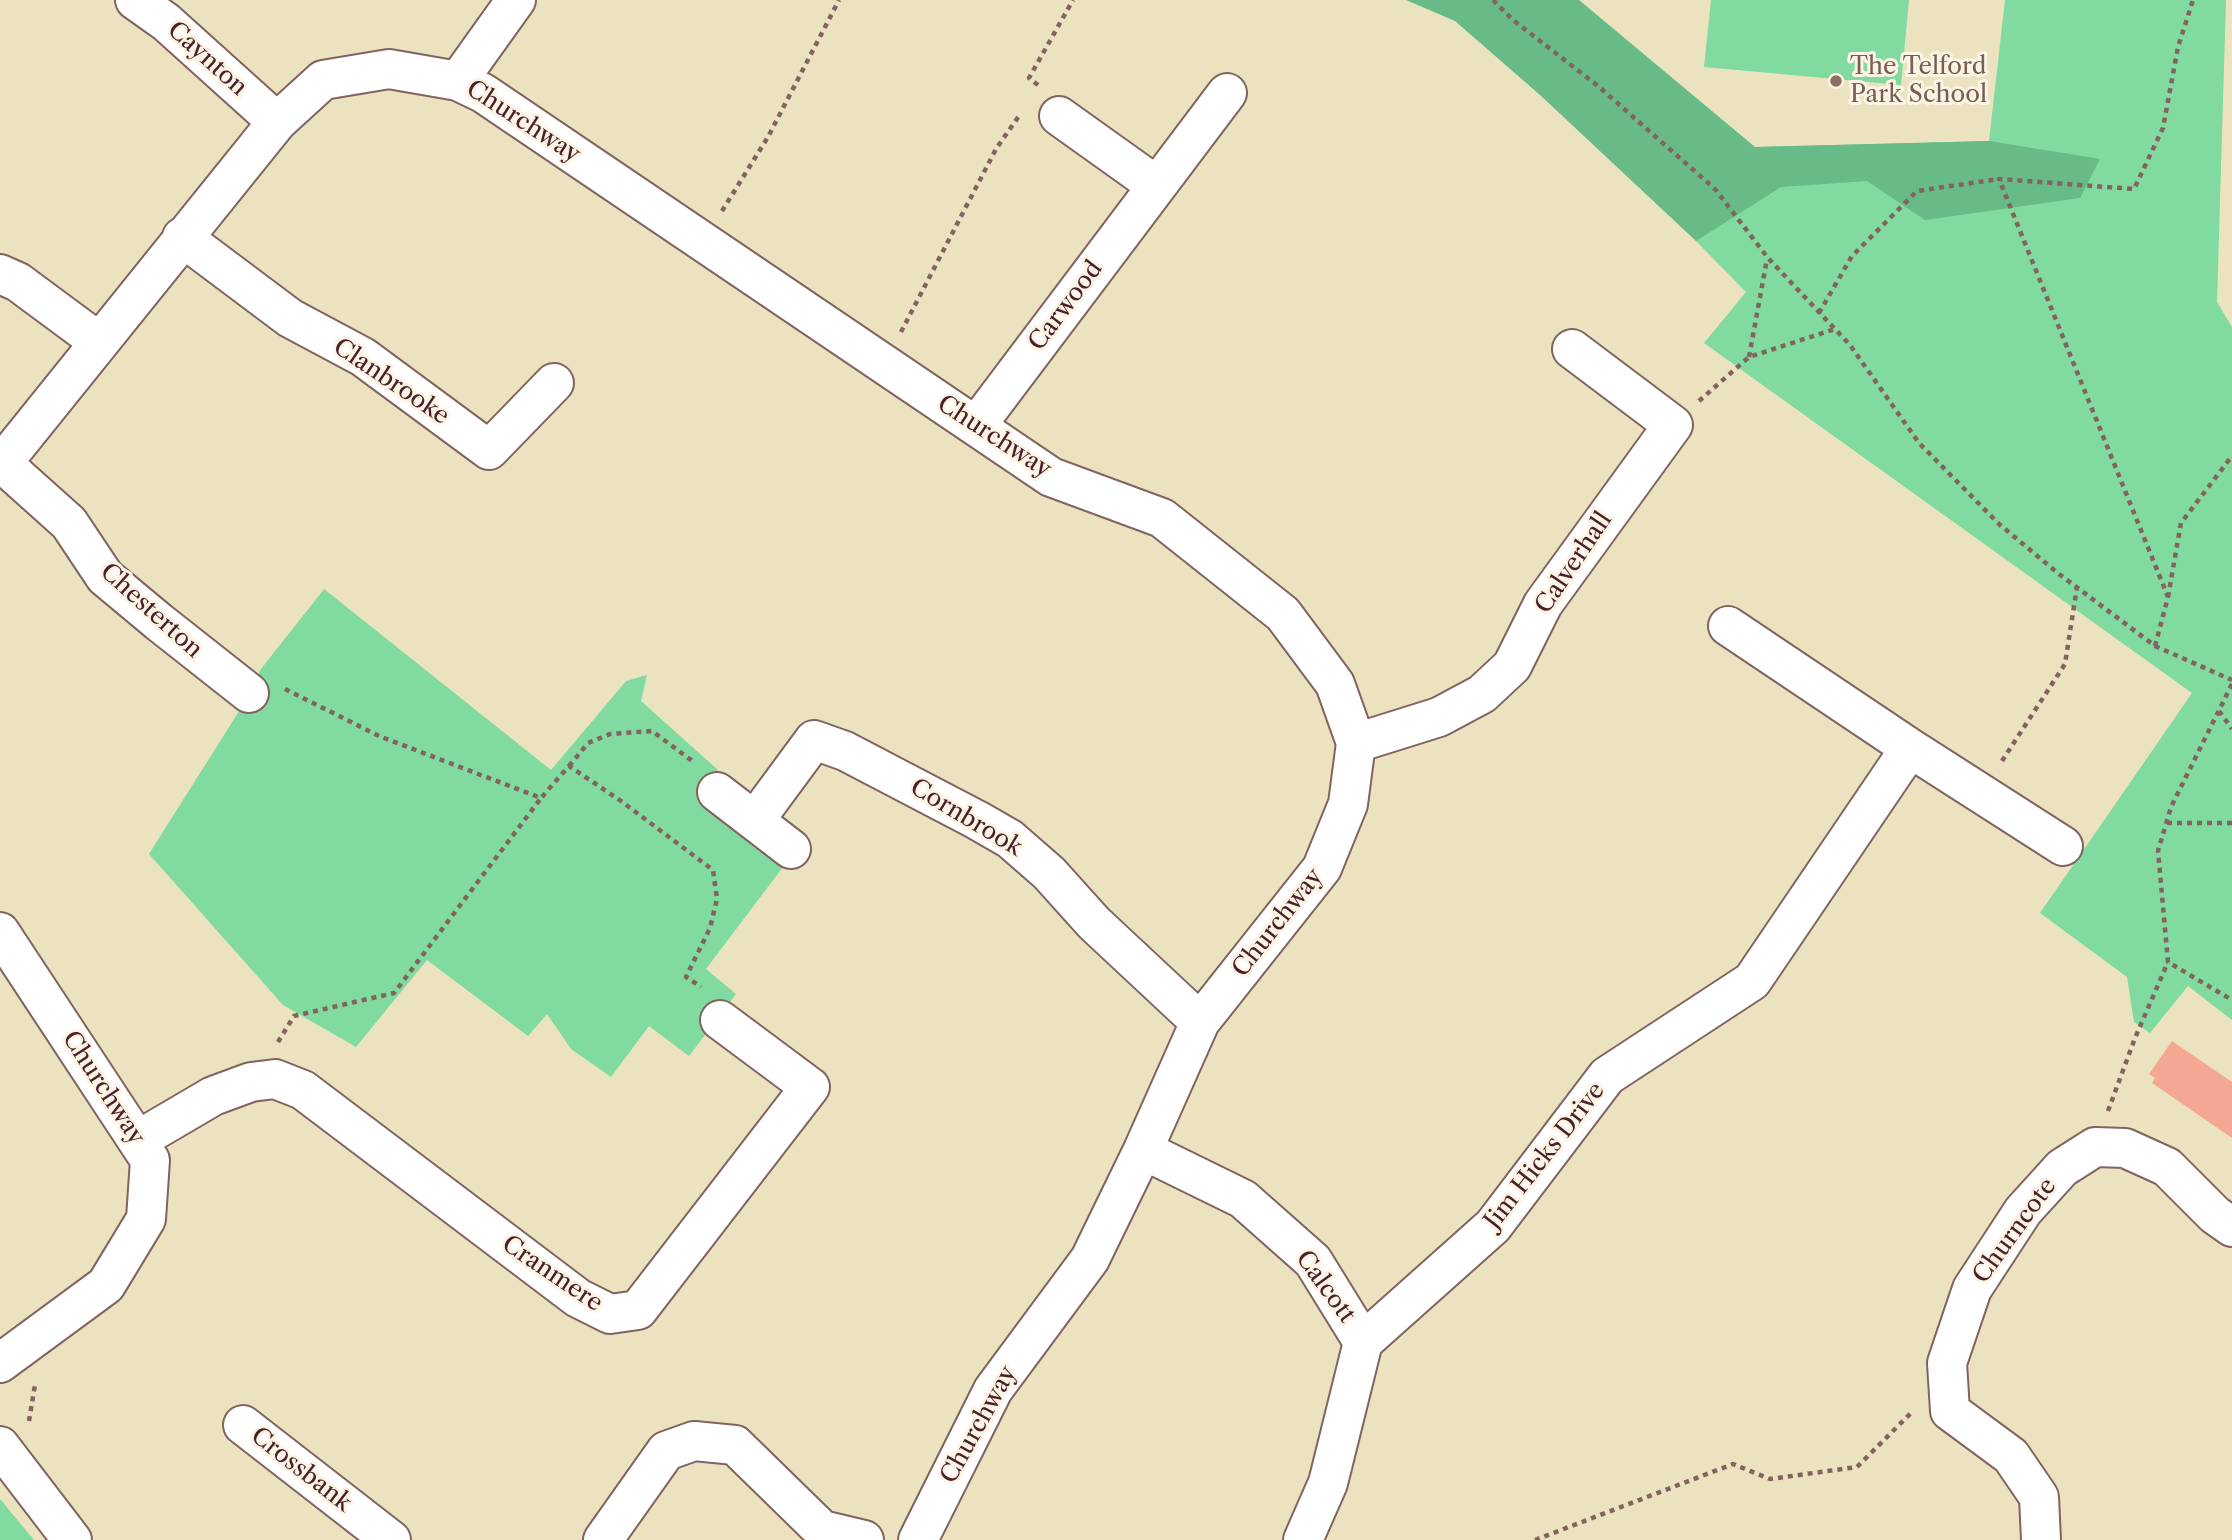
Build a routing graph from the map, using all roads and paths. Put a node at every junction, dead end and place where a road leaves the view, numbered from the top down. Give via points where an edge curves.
1 (135, 0) edge
2 (516, 0) edge
3 (839, 0) edge
4 (1073, 0) edge
5 (1493, 0) edge
6 (2193, 0) edge
7 (458, 81) junction
8 (1227, 93) dead end
9 (1038, 106) junction
10 (276, 122) junction
11 (1999, 180) junction
12 (1157, 186) junction
13 (183, 237) junction
14 (703, 242) junction
15 (1768, 258) junction
16 (0, 274) edge
17 (1819, 313) junction
18 (1835, 329) junction
19 (99, 342) junction
20 (1572, 349) dead end
21 (1749, 358) junction
22 (885, 364) junction
23 (554, 383) dead end
24 (1673, 425) junction
25 (976, 426) junction
26 (2232, 456) edge
27 (1, 465) edge
28 (2077, 587) junction
29 (2168, 597) junction
30 (1728, 625) dead end
31 (2155, 646) junction
32 (2232, 682) edge
33 (249, 693) joint
34 (2219, 711) junction
35 (2232, 729) edge
36 (1356, 743) junction
37 (1910, 748) junction
38 (569, 766) junction
39 (1967, 786) junction
40 (717, 792) joint
41 (541, 799) junction
42 (755, 820) junction
43 (2167, 823) junction
44 (2232, 823) edge
45 (2063, 846) dead end
46 (791, 849) dead end
47 (0, 932) edge
48 (2168, 962) junction
49 (2232, 1000) edge
50 (720, 1020) joint
51 (1200, 1022) junction
52 (275, 1079) junction
53 (138, 1140) junction
54 (2095, 1147) junction
55 (1143, 1150) junction
56 (2232, 1227) edge
57 (1363, 1342) junction
58 (12, 1354) edge
59 (1950, 1411) junction
60 (243, 1425) dead end
61 (14, 1437) edge
62 (72, 1540) edge
63 (391, 1540) edge
64 (603, 1540) edge
65 (864, 1540) edge
66 (918, 1540) edge
67 (1303, 1540) edge
68 (1535, 1540) edge
69 (2041, 1540) edge

1 - 10 street, Caynton via 166,22
2 - 7 street
3 - 14 path via 768,137
4 - 9 path via 1029,78 1039,85
5 - 15 path via 1715,189
6 - 11 path via 2178,47 2163,128 2134,189
7 - 10 street, Churchway via 389,69 323,79
7 - 14 street, Churchway via 483,93
8 - 12 street, Carwood
9 - 12 street
9 - 22 path via 996,149
10 - 13 street, Churchway
11 - 17 path via 1917,191 1852,256
11 - 29 path
12 - 25 street, Carwood
13 - 19 street, Churchway
13 - 23 street, Clanbrooke via 290,318 363,357 489,450
14 - 22 street, Churchway
15 - 17 path
15 - 21 path
16 - 19 street via 18,282
17 - 18 path
18 - 21 path
18 - 28 path via 1919,443 1999,524
19 - 27 street, Churchway
20 - 24 street
21 - 24 path
22 - 25 street, Churchway
24 - 36 street, Calverhall via 1542,604 1512,666 1482,694 1438,717
25 - 36 street, Churchway via 1051,477 1162,518 1283,614 1335,684
26 - 29 path via 2181,523
27 - 33 street, Chesterton via 69,523 105,577
28 - 31 path
28 - 39 path via 2065,664
29 - 31 path
30 - 37 street
31 - 32 path
32 - 34 path
33 - 41 path via 276,684 379,736
34 - 35 path
34 - 43 path
36 - 51 street, Churchway via 1348,804 1322,868
37 - 39 street
37 - 57 street, Jim Hicks Drive via 1752,981 1607,1076 1493,1226
38 - 40 path via 588,743 610,734 652,731 719,780
38 - 41 path
38 - 50 path via 713,870 717,899 710,928 686,976 719,1000 710,1013
39 - 45 street
40 - 42 street
41 - 52 path via 394,992 293,1016 272,1052
42 - 46 street
42 - 51 street, Cornbrook via 814,740 845,751 1010,839
43 - 44 path
43 - 48 path via 2158,851
47 - 53 street, Churchway
48 - 49 path
48 - 54 path
50 - 52 street, Cranmere via 810,1087 638,1310 610,1314 578,1298 303,1090
51 - 55 street, Churchway
52 - 53 street via 213,1096
53 - 58 street, Churchway via 150,1160 146,1219 106,1285
54 - 56 street via 2125,1148 2167,1167
54 - 59 street, Churncote via 2062,1168 2023,1211 1972,1289 1947,1363
55 - 57 street, Calcott via 1243,1199 1312,1261
55 - 66 street, Churchway via 1090,1259 993,1391
57 - 67 street, Calcott via 1328,1483
58 - 61 path via 37,1377
59 - 68 path via 1911,1413 1857,1467 1770,1479 1733,1464
59 - 69 street via 2011,1456 2039,1497
60 - 63 street, Crossbank
61 - 62 street
64 - 65 street via 666,1451 694,1441 736,1445 822,1530

